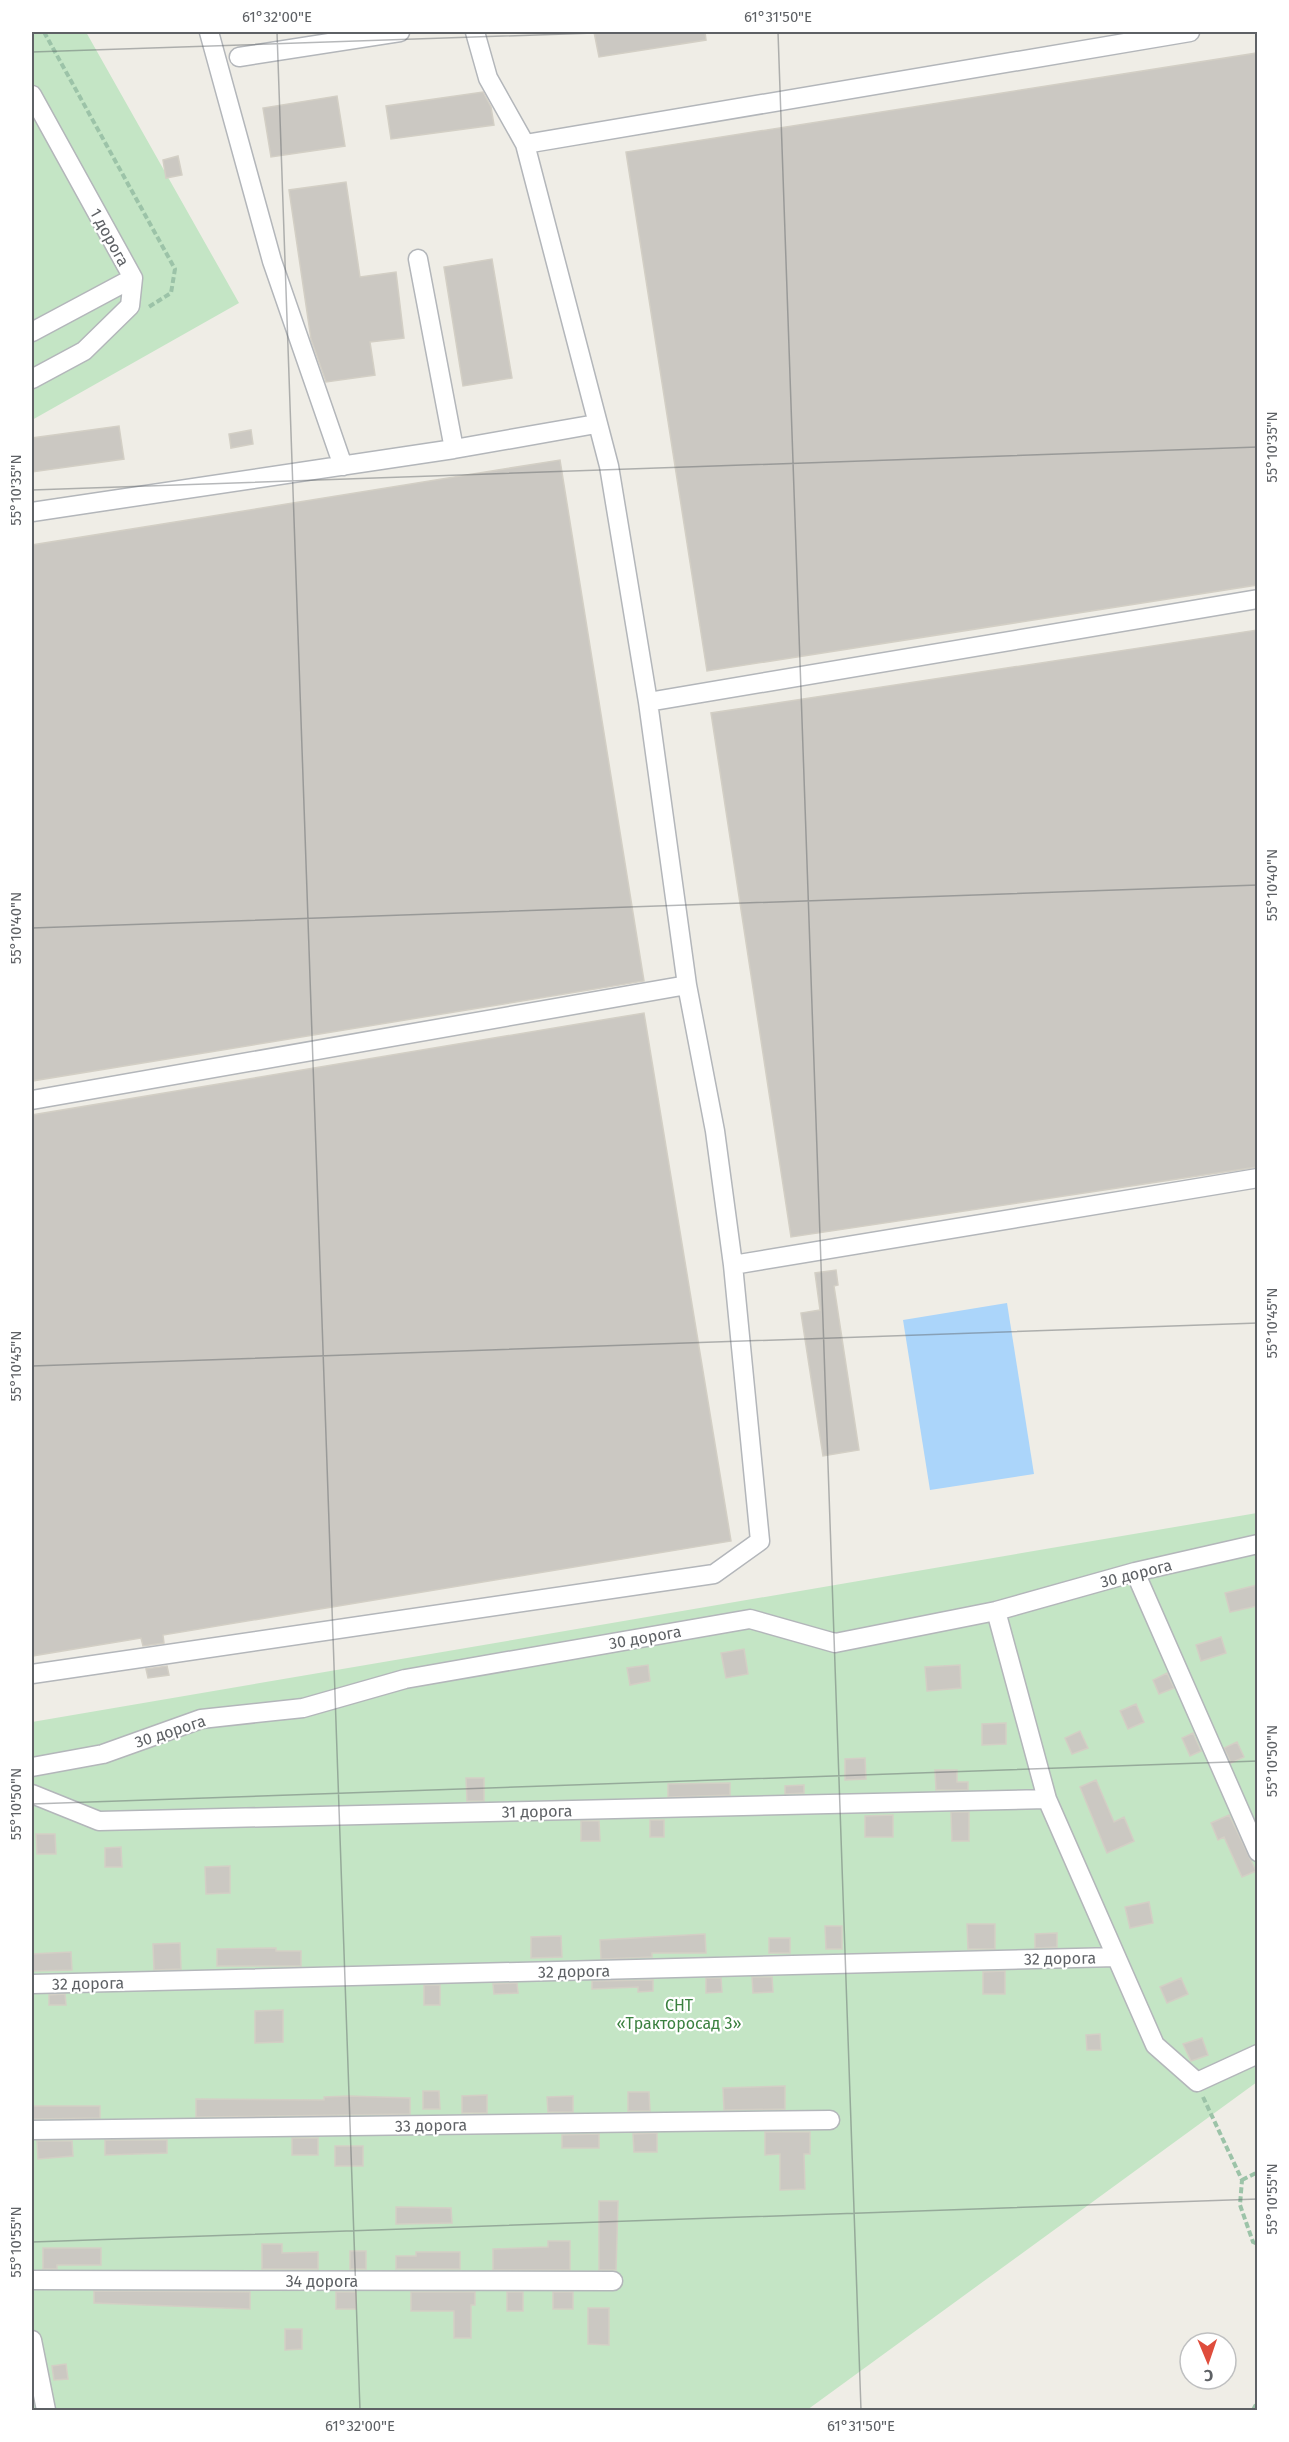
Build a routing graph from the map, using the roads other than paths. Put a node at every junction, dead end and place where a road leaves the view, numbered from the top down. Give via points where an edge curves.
1 (209, 32) edge
2 (400, 32) edge
3 (475, 32) edge
4 (1190, 32) edge
5 (239, 57) dead end
6 (32, 95) edge
7 (525, 144) junction
8 (418, 259) dead end
9 (133, 278) junction
10 (32, 333) edge
11 (32, 379) edge
12 (596, 424) junction
13 (454, 448) junction
14 (343, 466) junction
15 (32, 512) edge
16 (1257, 599) edge
17 (648, 702) junction
18 (687, 985) junction
19 (32, 1100) edge
20 (1257, 1178) edge
21 (733, 1265) junction
22 (1257, 1544) edge
23 (1135, 1572) junction
24 (996, 1611) junction
25 (32, 1674) edge
26 (32, 1767) edge
27 (32, 1794) edge
28 (1047, 1799) junction
29 (1257, 1852) edge
30 (1116, 1957) junction
31 (32, 1984) edge
32 (1257, 2054) edge
33 (830, 2120) dead end
34 (32, 2130) edge
35 (32, 2280) edge
36 (613, 2281) dead end
37 (32, 2340) edge
38 (46, 2410) edge

1 - 14 street via 272,261
2 - 5 street
3 - 7 street via 488,78
4 - 7 street
6 - 9 street, 1 дорога
7 - 12 street
8 - 13 street
9 - 10 street, 1 дорога
9 - 11 street via 130,306 84,351
12 - 13 street
12 - 17 street via 609,466
13 - 14 street
14 - 15 street
16 - 17 street
17 - 18 street
18 - 19 street
18 - 21 street via 715,1131
20 - 21 street
21 - 25 street via 760,1540 714,1574
22 - 23 street, 30 дорога
23 - 24 street, 30 дорога
23 - 29 street
24 - 26 street, 30 дорога via 835,1643 750,1619 405,1679 303,1708 201,1719 104,1754
24 - 28 street
27 - 28 street, 31 дорога via 99,1821
28 - 30 street
30 - 31 street, 32 дорога
30 - 32 street via 1155,2045 1197,2082
33 - 34 street, 33 дорога
35 - 36 street, 34 дорога
37 - 38 street

